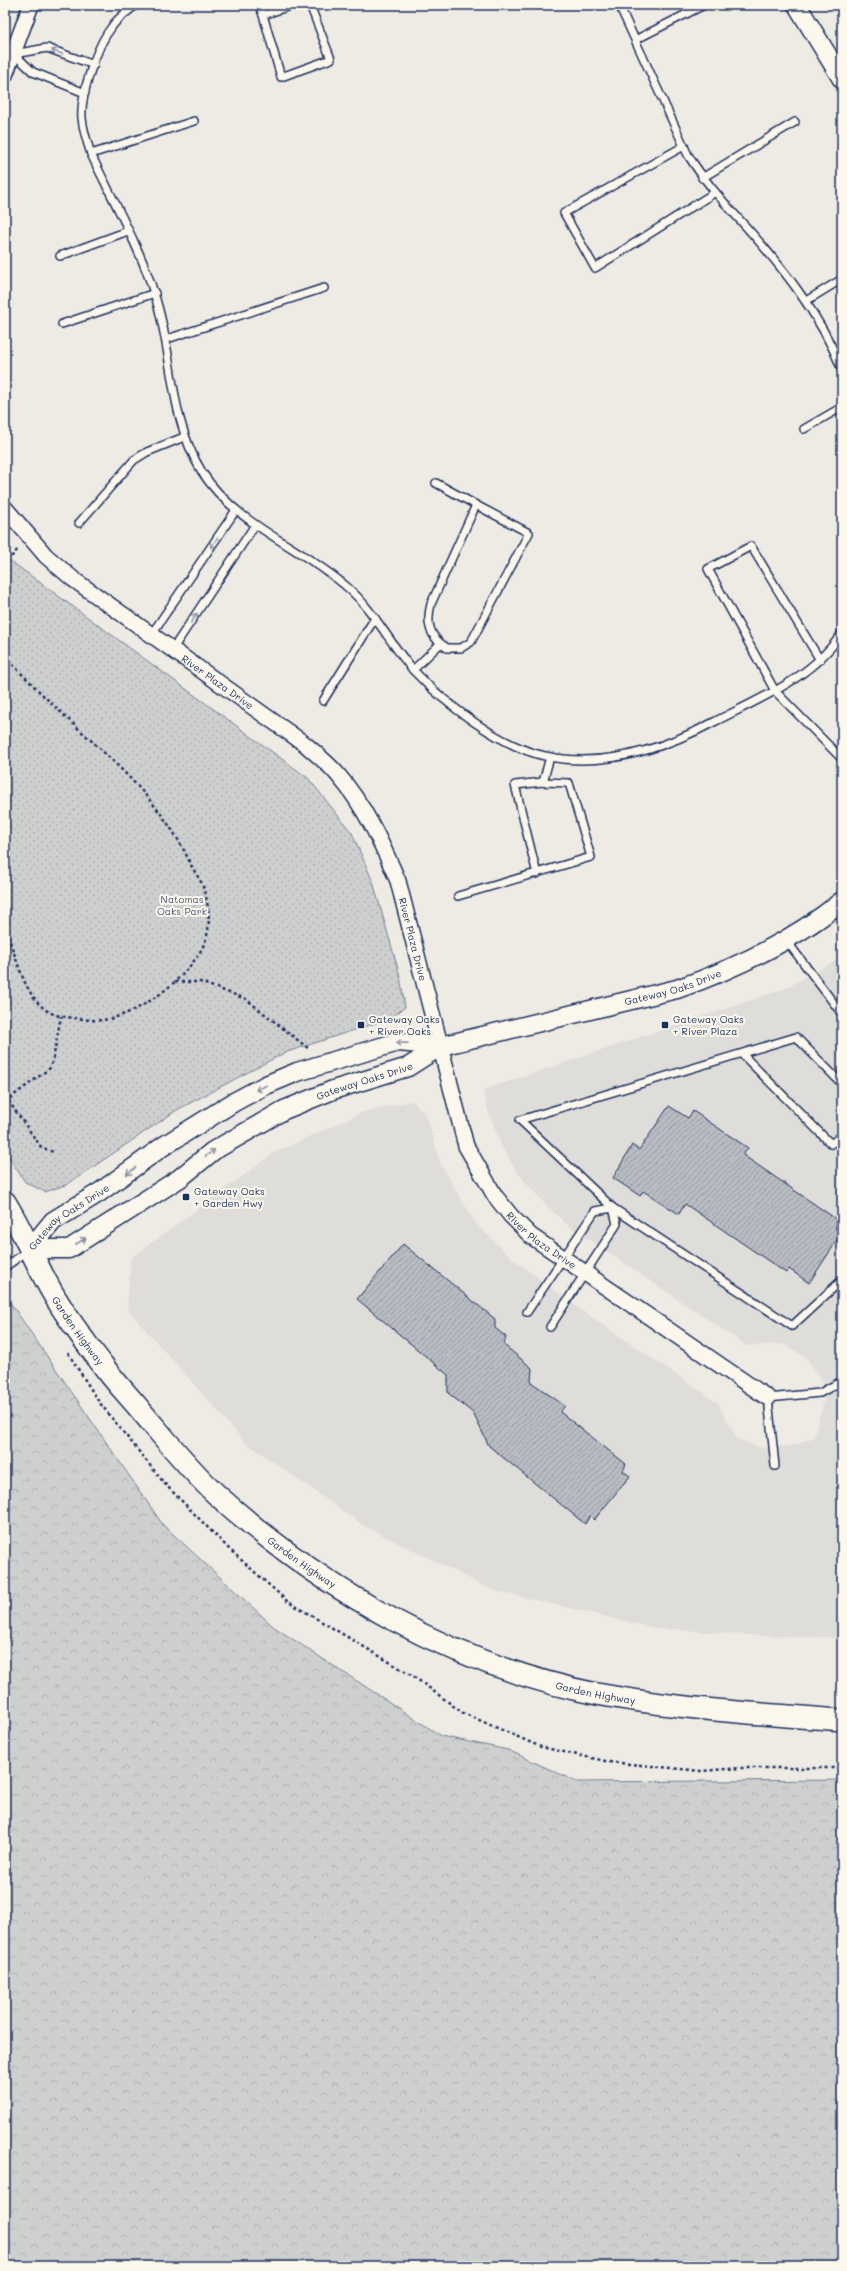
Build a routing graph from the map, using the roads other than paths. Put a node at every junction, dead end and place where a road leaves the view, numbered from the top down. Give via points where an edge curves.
1 (31, 5) edge
2 (136, 5) edge
3 (259, 5) edge
4 (292, 5) edge
5 (310, 5) edge
6 (619, 5) edge
7 (704, 5) edge
8 (797, 5) edge
9 (263, 15) junction
10 (637, 39) junction
11 (9, 52) edge
12 (94, 65) junction
13 (5, 75) edge
14 (842, 79) edge
15 (86, 92) junction
16 (194, 121) dead end
17 (795, 122) dead end
18 (684, 146) junction
19 (91, 154) junction
20 (702, 178) junction
21 (714, 193) junction
22 (128, 231) junction
23 (60, 256) dead end
24 (842, 279) edge
25 (324, 288) dead end
26 (155, 293) junction
27 (806, 301) junction
28 (62, 324) dead end
29 (167, 339) junction
30 (842, 370) edge
31 (842, 407) edge
32 (804, 429) dead end
33 (184, 437) junction
34 (436, 483) dead end
35 (476, 505) junction
36 (5, 508) edge
37 (236, 510) junction
38 (79, 523) dead end
39 (255, 525) junction
40 (375, 618) junction
41 (842, 633) edge
42 (151, 635) junction
43 (440, 644) junction
44 (172, 650) junction
45 (820, 660) junction
46 (413, 670) junction
47 (774, 691) junction
48 (323, 701) dead end
49 (550, 757) junction
50 (842, 759) edge
51 (543, 782) junction
52 (536, 874) junction
53 (458, 896) dead end
54 (842, 901) edge
55 (786, 940) junction
56 (842, 1014) edge
57 (441, 1046) junction
58 (742, 1054) junction
59 (842, 1084) edge
60 (842, 1135) edge
61 (5, 1202) edge
62 (613, 1208) junction
63 (30, 1249) junction
64 (563, 1258) junction
65 (5, 1267) edge
66 (586, 1273) junction
67 (842, 1280) edge
68 (527, 1312) dead end
69 (550, 1327) dead end
70 (842, 1381) edge
71 (768, 1398) junction
72 (776, 1466) dead end
73 (842, 1707) edge
74 (741, 1712) junction
75 (842, 1720) edge

1 - 11 street
2 - 12 lane via 121,16 111,28 99,48
3 - 9 lane
4 - 9 lane
5 - 9 lane via 331,59 281,77
6 - 10 lane
7 - 10 lane
8 - 14 street
10 - 18 lane
12 -> 11 lane via 47,48
11 - 13 street
11 - 15 lane via 33,72
12 - 15 lane
15 - 19 lane via 82,103 82,118
16 - 19 lane
17 - 20 lane
18 - 20 lane
18 - 21 lane via 564,213 595,268
19 - 22 lane
20 - 21 lane
21 - 27 lane via 774,259
22 - 23 lane
22 - 26 lane
24 - 27 lane
25 - 29 lane
26 - 28 lane
26 - 29 lane
27 - 30 lane
29 - 33 lane via 175,405
31 - 32 lane
33 - 37 lane via 215,490
33 - 38 lane via 134,460
34 - 35 lane
35 - 43 lane via 431,604 428,617 432,634
35 - 43 lane via 529,533 471,642 454,649
36 - 42 street, River Plaza Drive via 46,556 73,579
37 - 39 lane
37 -> 42 lane
39 - 40 lane via 336,578
44 -> 39 lane
40 - 46 lane
40 - 48 lane
41 - 45 lane
42 - 44 street, River Plaza Drive
43 - 46 lane
44 - 57 street, River Plaza Drive via 305,744 338,775 363,810 398,881
45 - 47 lane via 793,681
45 - 47 lane via 751,546 708,569
46 - 49 lane via 467,717 516,745
47 - 49 lane via 666,745 632,755 609,758
47 - 50 lane
49 - 51 lane
51 - 52 lane via 515,785
51 - 52 lane via 569,783 591,857
52 - 53 lane
54 - 55 street, Gateway Oaks Drive
55 - 56 lane
55 - 57 street, Gateway Oaks Drive via 741,964 677,989
63 -> 57 street, Gateway Oaks Drive via 69,1249 180,1178 213,1151 284,1110 333,1090 408,1067
57 -> 63 street, Gateway Oaks Drive via 398,1042 297,1072 266,1085 162,1147 124,1176 53,1221
57 - 64 street, River Plaza Drive via 466,1146 480,1172 511,1216 531,1236
58 - 59 lane via 796,1037
58 - 60 lane via 831,1144
58 - 62 lane via 520,1120
61 - 63 main road, Garden Highway
62 - 64 lane via 595,1211
62 - 66 lane via 616,1224
62 - 67 lane via 792,1326
63 - 65 lane
63 - 74 main road, Garden Highway via 47,1284 103,1366 178,1454 214,1492 253,1526 324,1578 441,1644 545,1681 595,1693 671,1706
64 - 66 street, River Plaza Drive
64 - 68 lane
66 - 69 lane
66 - 71 street, River Plaza Drive
70 - 71 lane via 820,1393
71 - 72 lane via 770,1434
73 - 74 main road, Garden Highway
74 - 75 main road, Garden Highway

